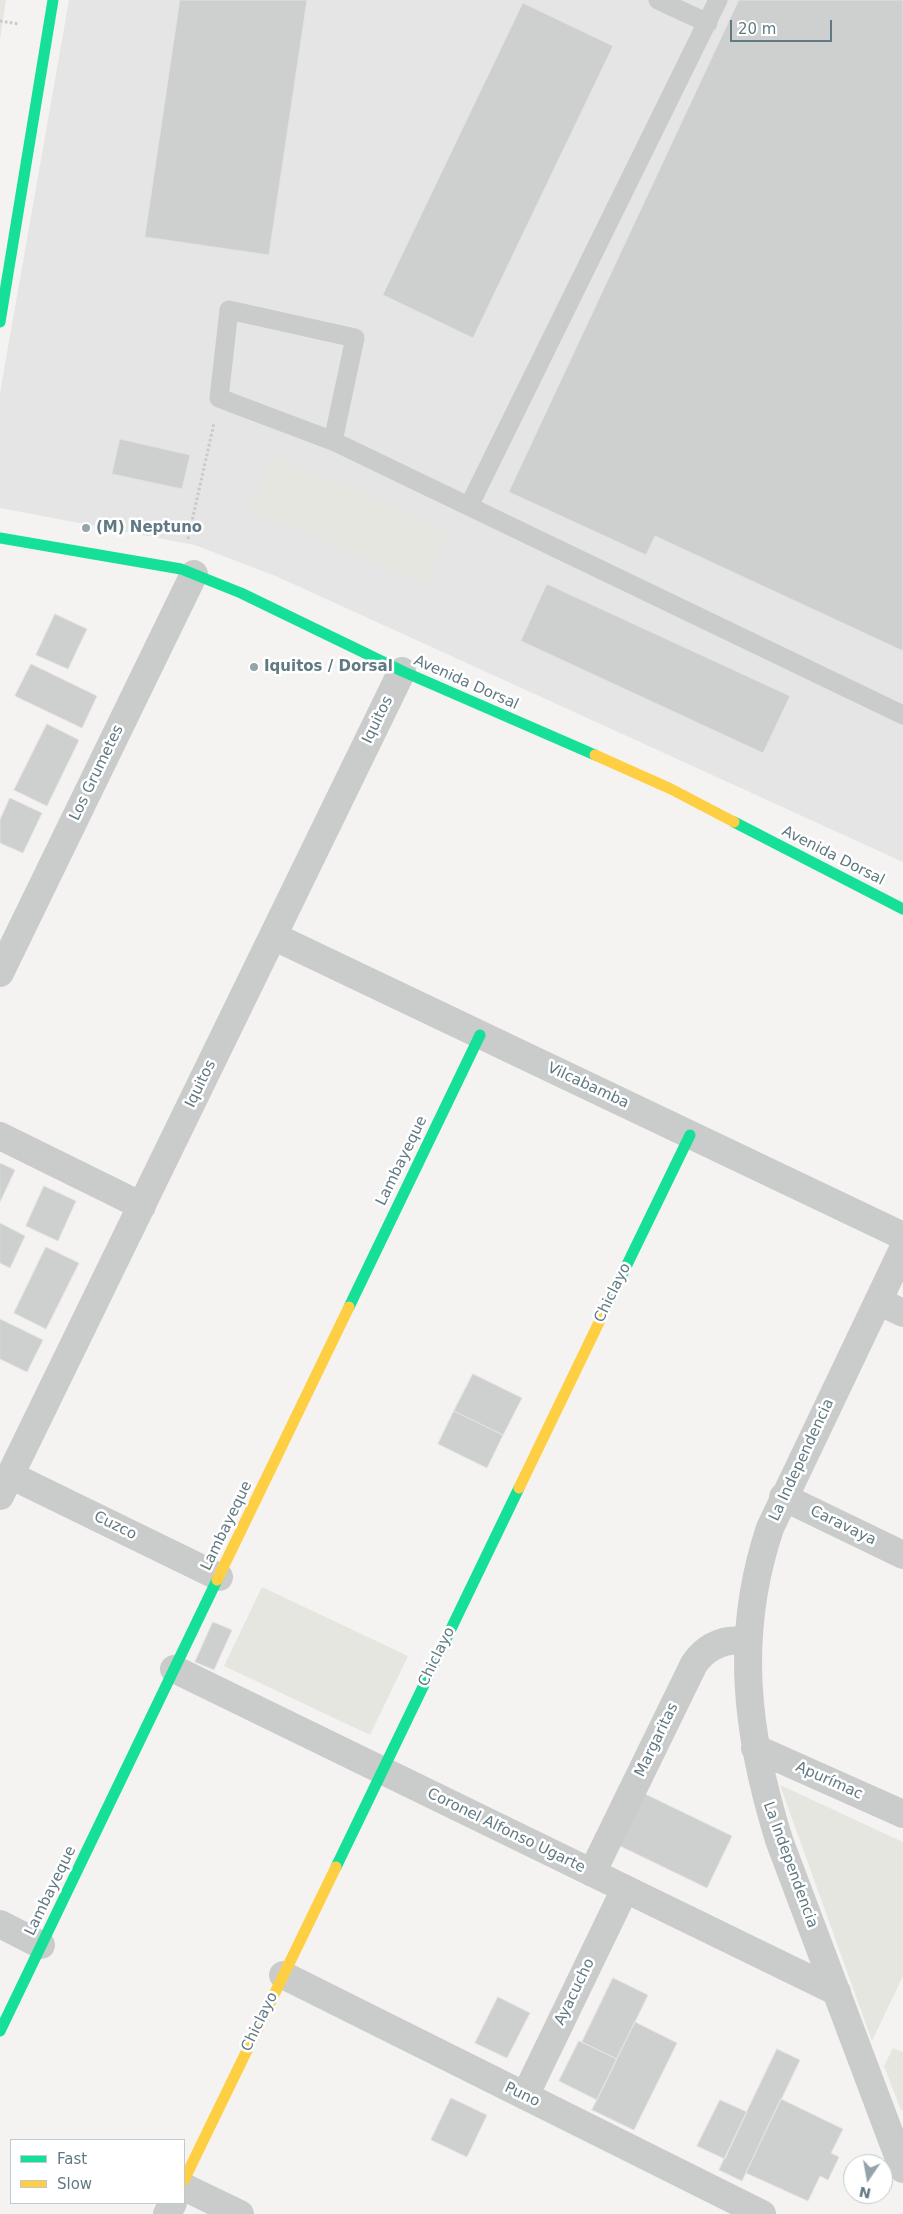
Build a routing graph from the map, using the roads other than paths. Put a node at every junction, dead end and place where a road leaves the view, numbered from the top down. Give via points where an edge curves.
1 (53, 0) edge
2 (658, 0) edge
3 (718, 0) edge
4 (708, 23) junction
5 (0, 322) edge
6 (333, 441) junction
7 (469, 506) junction
8 (0, 538) edge
9 (188, 571) junction
10 (402, 671) junction
11 (903, 715) edge
12 (903, 909) edge
13 (273, 936) junction
14 (0, 973) edge
15 (480, 1035) junction
16 (690, 1135) junction
17 (0, 1136) edge
18 (142, 1206) junction
19 (903, 1236) edge
20 (903, 1249) edge
21 (878, 1301) junction
22 (903, 1313) edge
23 (5, 1486) edge
24 (783, 1497) junction
25 (903, 1556) edge
26 (219, 1577) junction
27 (748, 1641) junction
28 (174, 1669) junction
29 (755, 1748) junction
30 (382, 1770) junction
31 (903, 1814) edge
32 (592, 1873) junction
33 (625, 1889) junction
34 (0, 1924) edge
35 (41, 1945) junction
36 (283, 1975) junction
37 (837, 1992) junction
38 (0, 2030) edge
39 (524, 2096) junction
40 (892, 2117) edge
41 (903, 2169) edge
42 (185, 2178) edge
43 (185, 2187) edge
44 (240, 2214) edge
45 (762, 2214) edge

1 - 5 street
2 - 4 lane
3 - 4 lane
4 - 7 lane
6 - 6 lane via 219,398 229,310 355,338
6 - 7 lane
7 - 11 lane
8 - 9 street, Avenida Dorsal
9 - 10 street, Avenida Dorsal
9 - 14 street, Los Grumetes
10 - 12 street, Avenida Dorsal via 671,790
10 - 13 street, Iquitos
13 - 15 street, Vilcabamba
13 - 18 street, Iquitos
15 - 16 street, Vilcabamba
15 - 26 street, Lambayeque
16 - 19 street, Vilcabamba
16 - 30 street, Chiclayo
17 - 18 street
18 - 23 street, Iquitos
20 - 21 street, La Independencia
21 - 22 street
21 - 24 street, La Independencia
23 - 26 street, Cuzco
24 - 25 street, Caravaya
24 - 27 street, La Independencia via 759,1560
26 - 28 street, Lambayeque
27 - 29 street, La Independencia via 748,1680
27 - 32 street, Margaritas via 718,1643 694,1664
28 - 30 street, Coronel Alfonso Ugarte
28 - 35 street, Lambayeque
29 - 31 street, Apurímac
29 - 37 street, La Independencia via 779,1840
30 - 32 street, Coronel Alfonso Ugarte
30 - 36 street, Chiclayo
32 - 33 street, Coronel Alfonso Ugarte
33 - 37 street, Coronel Alfonso Ugarte
33 - 39 street, Ayacucho
34 - 35 street
35 - 38 street, Lambayeque
36 - 39 street, Puno
36 - 42 street, Chiclayo
37 - 40 street, La Independencia
39 - 45 street, Puno
40 - 41 street, La Independencia
43 - 44 street

